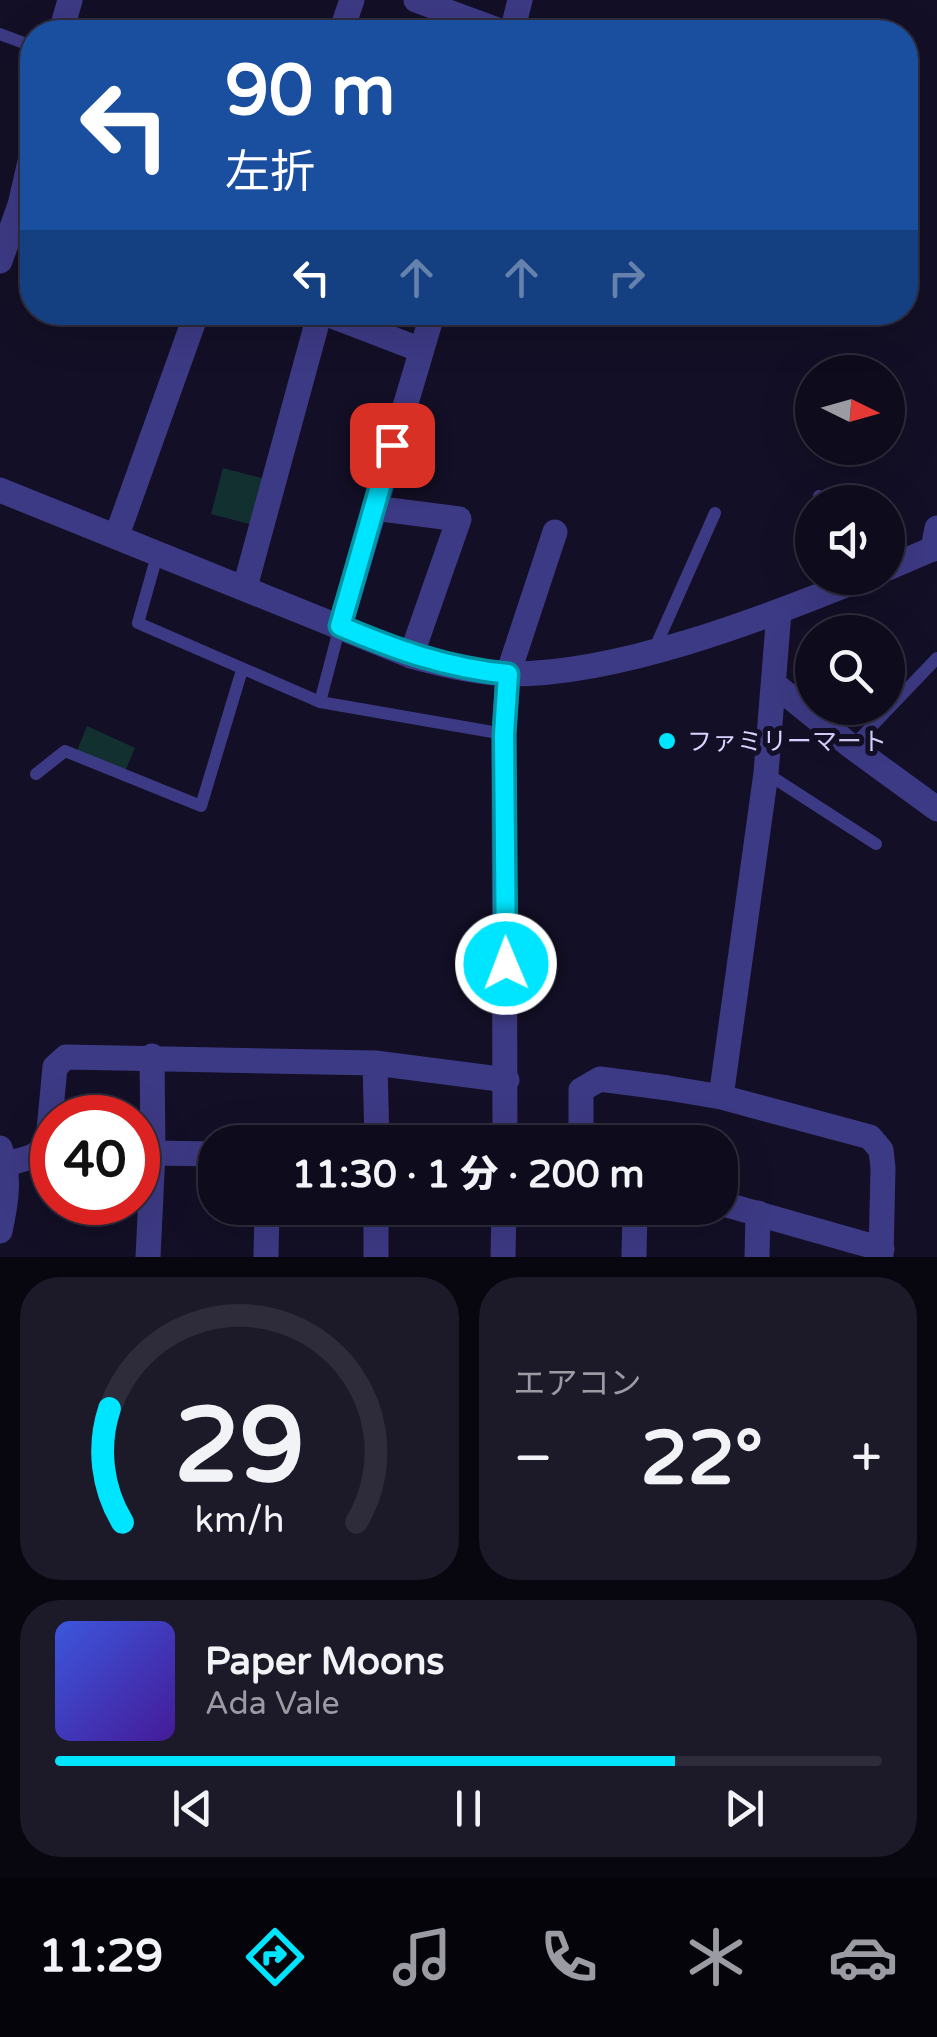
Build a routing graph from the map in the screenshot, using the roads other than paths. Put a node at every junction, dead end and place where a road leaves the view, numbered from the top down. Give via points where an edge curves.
1 (416, 0) edge
2 (461, 16) edge
3 (20, 206) edge
4 (0, 260) edge
5 (192, 325) edge
6 (317, 325) edge
7 (355, 325) edge
8 (429, 325) edge
9 (421, 350) junction
10 (0, 490) edge
11 (374, 508) junction
12 (715, 513) dead end
13 (555, 532) dead end
14 (117, 535) junction
15 (936, 541) edge
16 (158, 552) junction
17 (905, 558) edge
18 (245, 586) junction
19 (821, 595) edge
20 (779, 612) junction
21 (340, 626) junction
22 (654, 650) junction
23 (411, 656) junction
24 (937, 658) edge
25 (242, 670) junction
26 (508, 674) junction
27 (774, 684) junction
28 (320, 702) junction
29 (504, 734) junction
30 (852, 746) junction
31 (766, 773) junction
32 (36, 774) dead end
33 (937, 808) edge
34 (876, 844) dead end
35 (152, 1056) junction
36 (375, 1064) junction
37 (507, 1080) junction
38 (152, 1095) edge
39 (721, 1097) junction
40 (377, 1125) edge
41 (506, 1125) edge
42 (581, 1125) edge
43 (160, 1153) edge
44 (198, 1154) edge
45 (3, 1156) edge
46 (738, 1207) edge
47 (758, 1212) junction
48 (150, 1225) edge
49 (267, 1225) edge
50 (376, 1225) edge
51 (504, 1225) edge
52 (634, 1225) edge
53 (0, 1232) edge
54 (882, 1253) edge
55 (148, 1257) edge
56 (266, 1257) edge
57 (376, 1257) edge
58 (503, 1257) edge
59 (634, 1257) edge
60 (757, 1257) edge

1 - 2 street
3 - 4 street
5 - 14 street
6 - 18 street
7 - 9 street
8 - 9 street
9 - 11 street
10 - 14 street
11 - 21 street
11 - 23 street via 460,519
12 - 22 lane
13 - 26 street
14 - 16 street
15 - 17 street
16 - 18 street
16 - 25 lane via 138,622
18 - 21 street
19 - 20 street
20 - 22 street
20 - 27 street
21 - 23 street
21 - 28 lane
22 - 26 street via 582,667
23 - 26 street
24 - 30 lane
25 - 28 lane
25 - 32 lane via 201,806 64,751
26 - 29 street
27 - 30 street
27 - 31 street
28 - 29 lane
29 - 37 street
30 - 33 street
31 - 34 lane
31 - 39 street
35 - 36 street
35 - 38 street
35 - 45 street via 60,1060 44,1149
36 - 37 street
36 - 40 street
37 - 41 street
39 - 42 street via 600,1079 582,1090
39 - 54 street via 870,1138 883,1168
43 - 44 street
45 - 53 street via 7,1186
46 - 47 street
47 - 54 street
47 - 60 street
48 - 55 street
49 - 56 street
50 - 57 street
51 - 58 street
52 - 59 street

